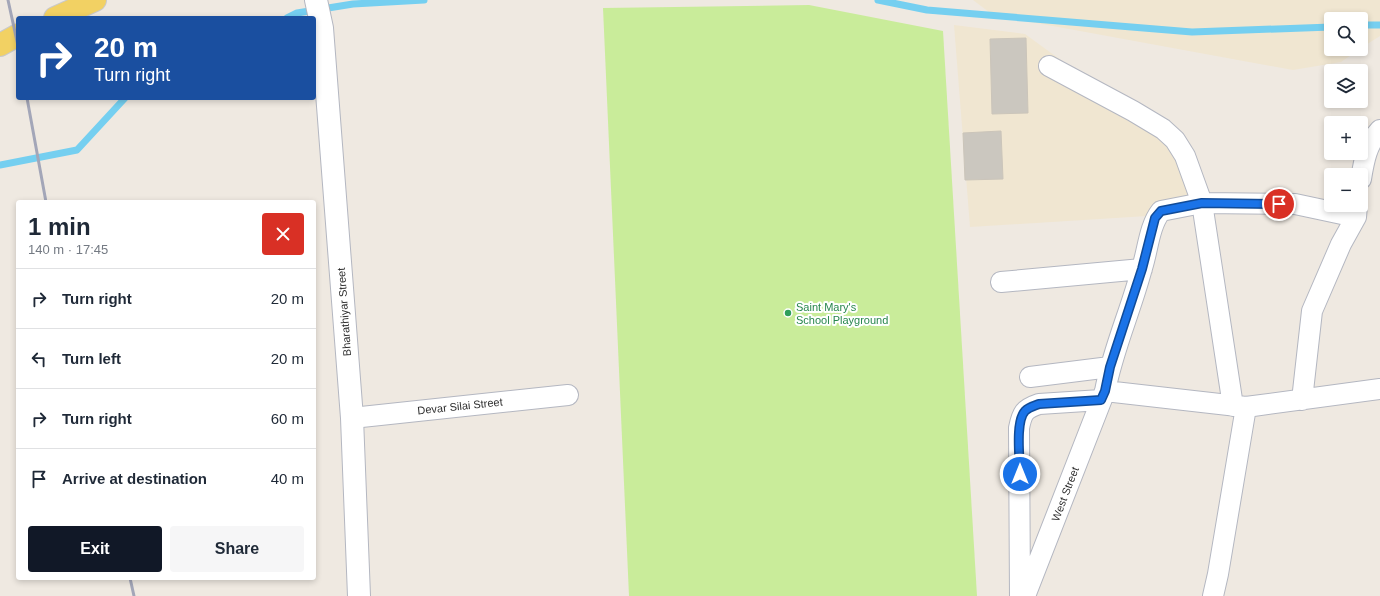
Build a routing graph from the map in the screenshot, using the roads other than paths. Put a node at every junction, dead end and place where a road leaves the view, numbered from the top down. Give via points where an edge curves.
1 (95, 0) edge
2 (316, 0) edge
3 (60, 16) edge
4 (1049, 66) dead end
5 (1380, 130) edge
6 (1362, 168) edge
7 (1202, 203) junction
8 (1324, 207) edge
9 (1356, 212) edge
10 (1142, 269) junction
11 (1001, 282) dead end
12 (1110, 367) junction
13 (1030, 377) dead end
14 (1380, 389) edge
15 (568, 395) dead end
16 (1103, 396) junction
17 (1302, 400) junction
18 (1240, 407) junction
19 (352, 418) junction
20 (359, 596) edge
21 (1020, 596) edge
22 (1025, 596) edge
23 (1213, 596) edge

1 - 3 main road
2 - 19 street, Bharathiyar Street via 322,28
4 - 7 street via 1163,129 1175,140 1185,156
5 - 6 street via 1369,145
7 - 8 street, West Street via 1294,204
7 - 10 street, West Street via 1161,211 1155,218
7 - 18 street
9 - 17 street via 1312,311
10 - 11 street
10 - 12 street, West Street
12 - 13 street
12 - 16 street, West Street
14 - 17 street
15 - 19 street, Devar Silai Street
16 - 18 street
16 - 21 street via 1039,404 1030,407 1021,417
16 - 22 street, West Street
17 - 18 street
18 - 23 street
19 - 20 street, Bharathiyar Street

